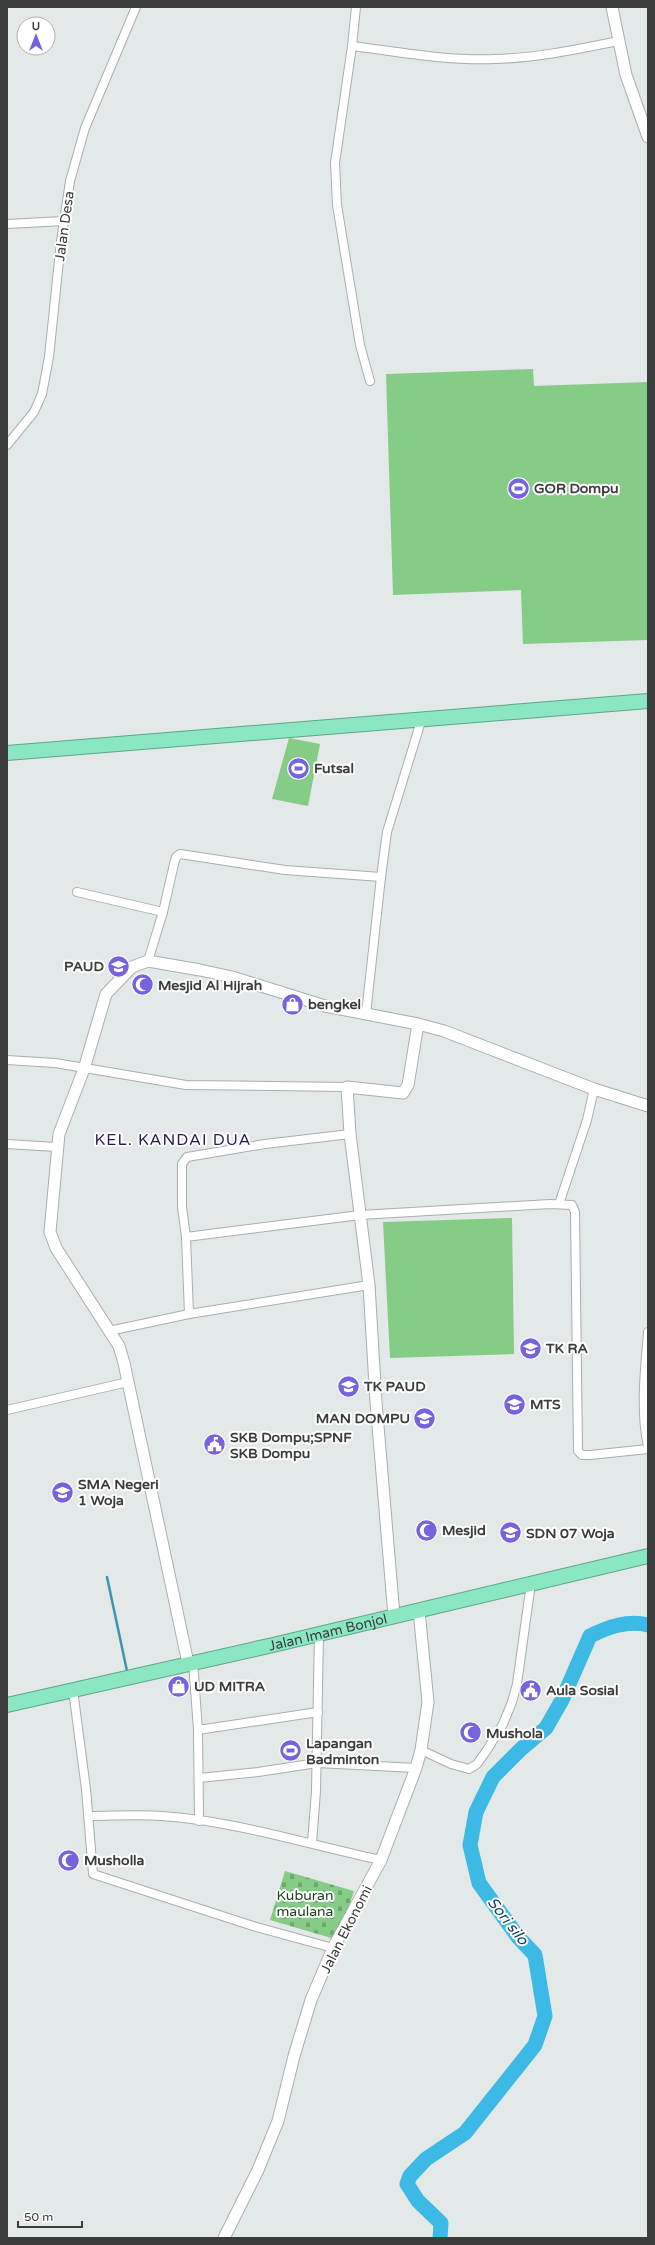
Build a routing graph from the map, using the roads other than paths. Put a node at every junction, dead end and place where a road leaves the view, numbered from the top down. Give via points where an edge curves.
1 (136, 7) edge
2 (356, 7) edge
3 (612, 7) edge
4 (619, 41) junction
5 (352, 46) junction
6 (648, 137) edge
7 (64, 221) junction
8 (7, 224) edge
9 (370, 381) dead end
10 (7, 445) edge
11 (648, 701) edge
12 (422, 718) junction
13 (7, 753) edge
14 (380, 877) junction
15 (77, 892) dead end
16 (163, 912) junction
17 (148, 961) junction
18 (366, 1014) junction
19 (418, 1024) junction
20 (7, 1060) edge
21 (84, 1068) junction
22 (347, 1087) junction
23 (594, 1089) junction
24 (648, 1106) edge
25 (350, 1134) junction
26 (7, 1144) edge
27 (56, 1147) junction
28 (560, 1204) junction
29 (360, 1215) junction
30 (186, 1237) junction
31 (369, 1286) junction
32 (189, 1314) junction
33 (109, 1331) junction
34 (648, 1332) edge
35 (128, 1382) junction
36 (7, 1410) edge
37 (648, 1448) edge
38 (648, 1556) edge
39 (531, 1583) junction
40 (419, 1611) junction
41 (394, 1616) junction
42 (319, 1633) junction
43 (191, 1663) junction
44 (73, 1690) junction
45 (7, 1705) edge
46 (318, 1712) junction
47 (198, 1730) junction
48 (421, 1750) junction
49 (317, 1763) junction
50 (416, 1768) junction
51 (199, 1778) junction
52 (89, 1816) junction
53 (199, 1821) junction
54 (312, 1843) junction
55 (381, 1860) junction
56 (333, 1948) junction
57 (224, 2238) edge

1 - 7 street, Jalan Desa via 85,128 70,181
2 - 5 street
3 - 4 street
4 - 5 street via 574,50 494,59 453,59
4 - 6 street via 630,86
5 - 9 street via 336,163 337,205 360,345
7 - 8 street
7 - 10 street, Jalan Desa via 43,390 34,412
11 - 12 highway
12 - 13 highway
12 - 14 street via 387,832
14 - 16 street via 285,870 180,854 174,864
14 - 18 street
15 - 16 street
16 - 17 street
17 - 18 street via 232,977 325,1006
17 - 21 street via 132,967 106,994
18 - 19 street
19 - 22 street via 408,1086 403,1093
19 - 23 street
20 - 21 street
21 - 22 street via 186,1086
21 - 27 street via 66,1112
22 - 25 street
23 - 24 street
23 - 28 street via 587,1120
25 - 29 street
25 - 30 street via 186,1157 182,1164 182,1207
26 - 27 street
27 - 33 street via 50,1232 56,1248
28 - 29 street
28 - 37 street via 572,1205 575,1210 578,1451 590,1456
29 - 30 street
29 - 31 street
30 - 32 street
31 - 32 street
31 - 41 street
32 - 33 street
33 - 35 street via 118,1346
34 - 37 street via 644,1386
35 - 36 street
35 - 43 street via 149,1487
38 - 39 highway, Jalan Imam Bonjol
39 - 40 highway, Jalan Imam Bonjol
39 - 48 street via 517,1684 503,1724 487,1750 477,1764 469,1769
40 - 41 highway, Jalan Imam Bonjol
40 - 48 street, Jalan Ekonomi via 428,1702
41 - 42 highway, Jalan Imam Bonjol
42 - 43 highway, Jalan Imam Bonjol
42 - 46 street
43 - 44 highway, Jalan Imam Bonjol
43 - 47 street
44 - 45 highway, Jalan Imam Bonjol
44 - 52 street
46 - 47 street
46 - 49 street
47 - 51 street
48 - 50 street, Jalan Ekonomi
49 - 50 street
49 - 51 street
49 - 54 street
50 - 55 street, Jalan Ekonomi
51 - 53 street
52 - 53 street via 162,1816
52 - 56 street via 94,1874 253,1926
53 - 54 street
54 - 55 street
55 - 56 street, Jalan Ekonomi
56 - 57 street, Jalan Ekonomi via 305,2020 278,2121 258,2170

